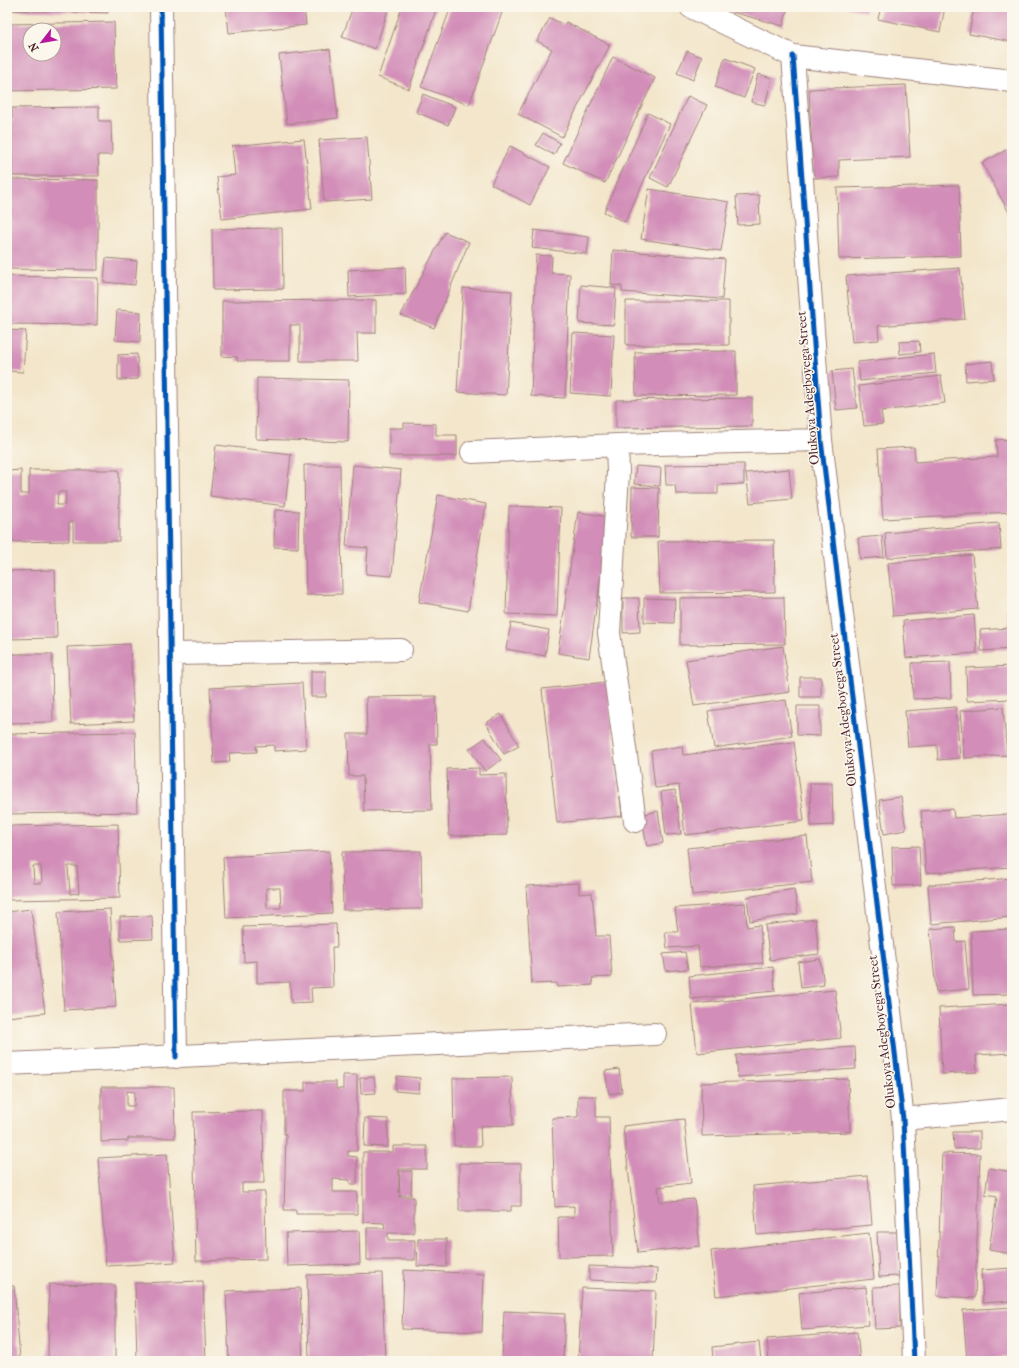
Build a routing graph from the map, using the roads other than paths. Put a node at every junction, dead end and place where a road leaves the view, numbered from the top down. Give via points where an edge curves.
1 (161, 7) edge
2 (692, 7) edge
3 (793, 56) junction
4 (1012, 81) edge
5 (820, 440) junction
6 (617, 445) junction
7 (472, 452) dead end
8 (401, 650) dead end
9 (172, 654) junction
10 (635, 821) dead end
11 (655, 1034) dead end
12 (176, 1057) junction
13 (7, 1064) edge
14 (1012, 1109) edge
15 (903, 1119) junction
16 (914, 1361) edge

1 - 9 street
2 - 3 street
3 - 4 street
3 - 5 street, Olukoya Adegboyega Street
5 - 6 street
5 - 15 street, Olukoya Adegboyega Street
6 - 7 street
6 - 10 street via 618,472 610,633
8 - 9 street
9 - 12 street
11 - 12 street
12 - 13 street
14 - 15 street
15 - 16 street, Olukoya Adegboyega Street

